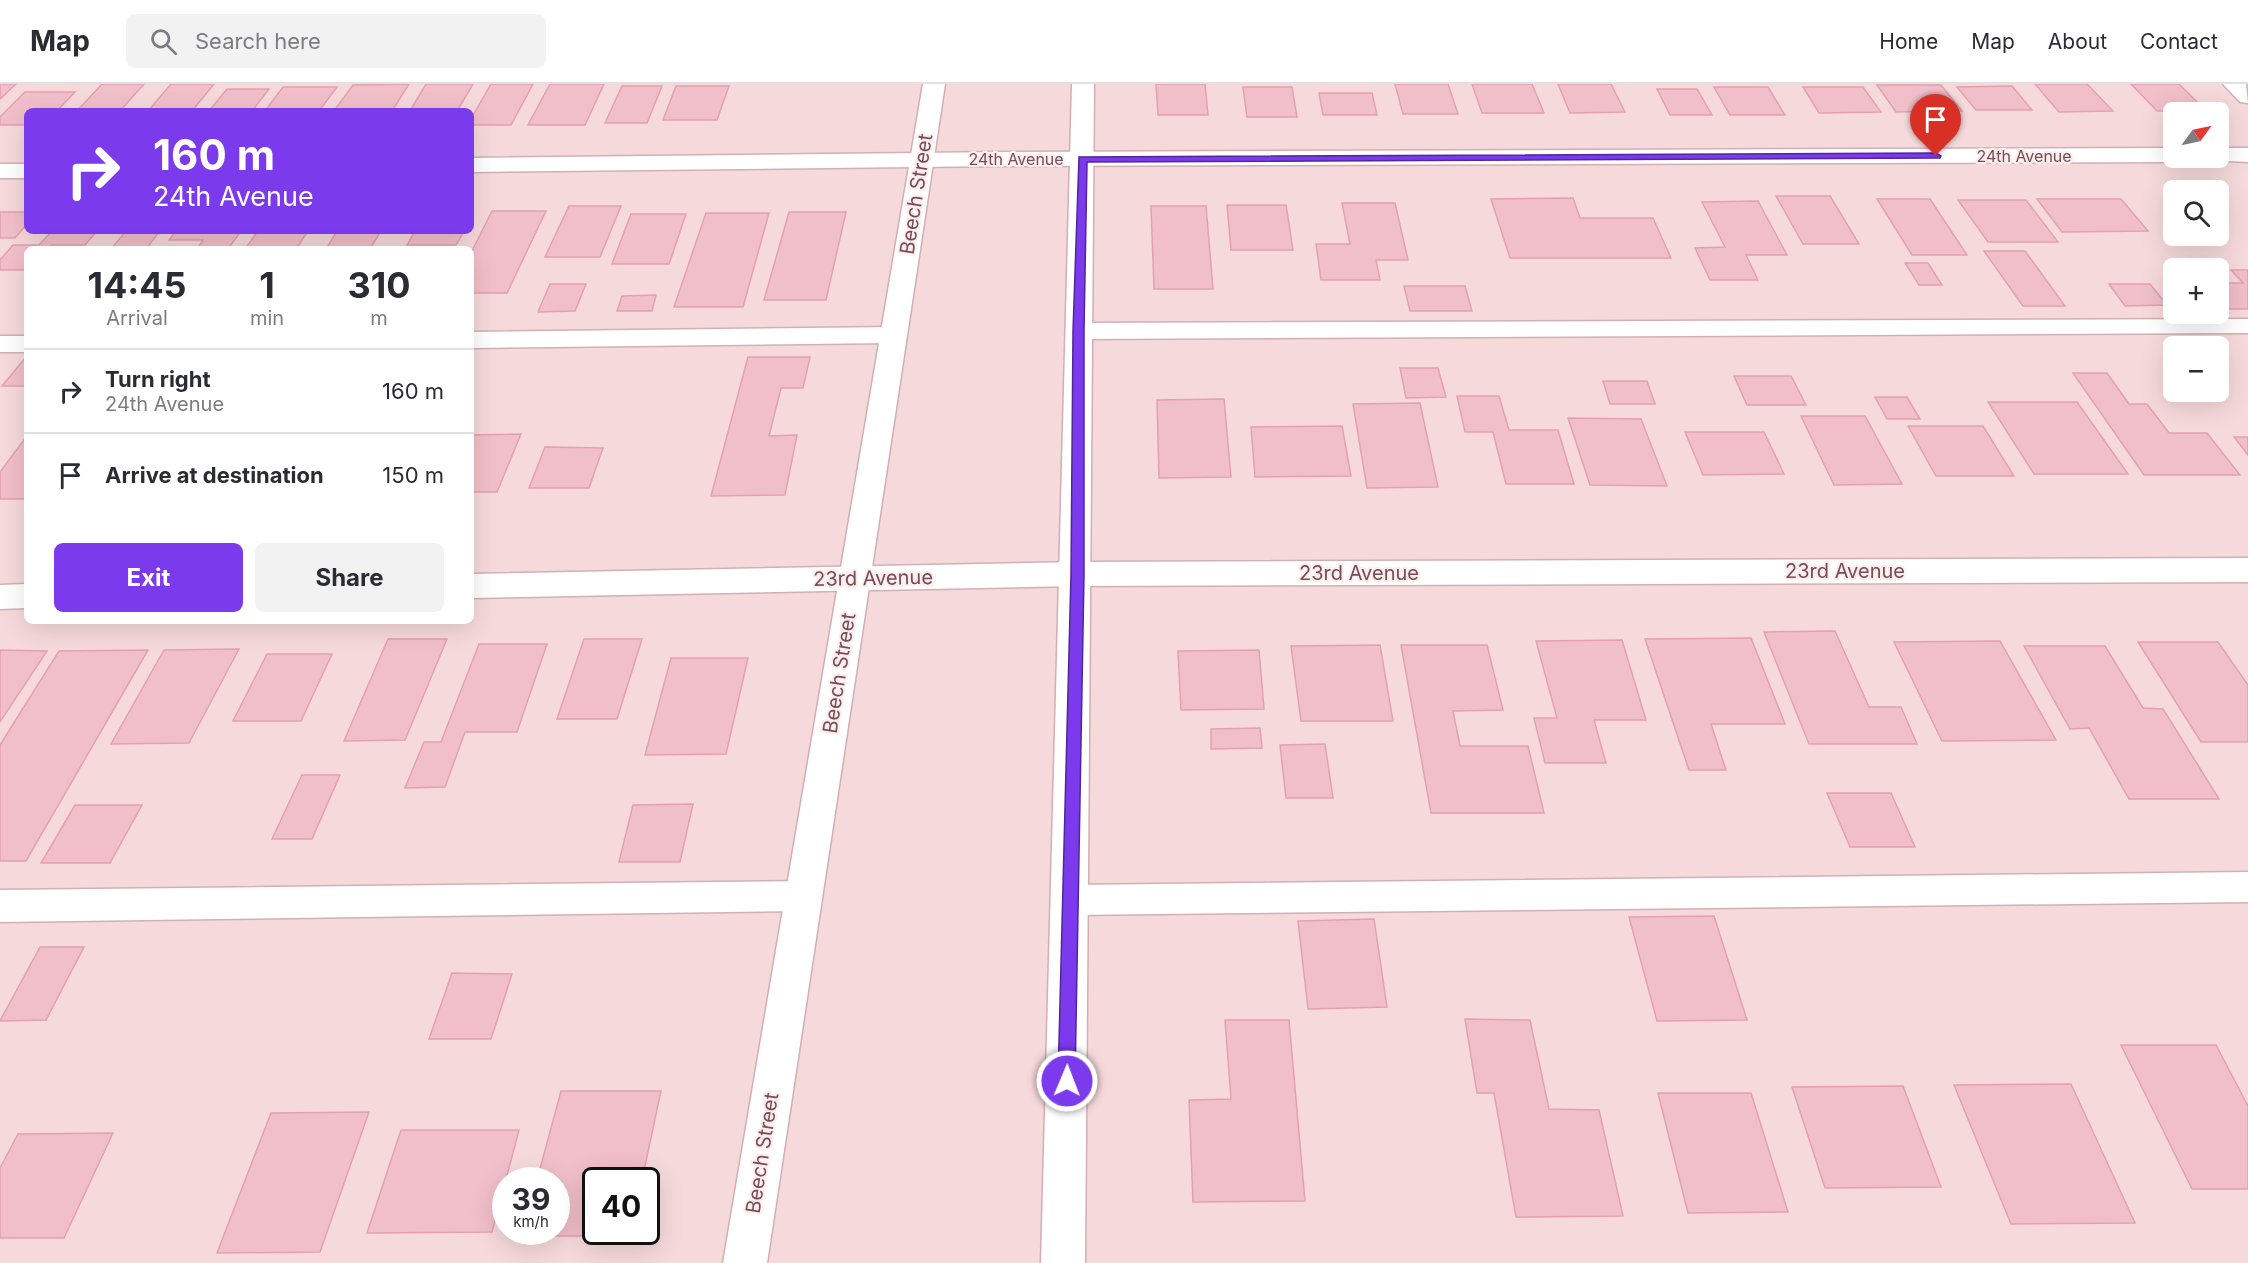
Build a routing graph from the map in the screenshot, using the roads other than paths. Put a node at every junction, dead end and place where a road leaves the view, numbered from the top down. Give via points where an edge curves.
1 (934, 84) edge
2 (1083, 84) edge
3 (2234, 84) edge
4 (2248, 97) edge
5 (2163, 155) edge
6 (2229, 155) edge
7 (2248, 155) edge
8 (1082, 159) junction
9 (920, 160) junction
10 (474, 165) edge
11 (0, 171) edge
12 (24, 171) edge
13 (2248, 326) edge
14 (1078, 331) junction
15 (894, 335) junction
16 (474, 340) edge
17 (0, 344) edge
18 (24, 344) edge
19 (2248, 570) edge
20 (1077, 574) junction
21 (854, 578) junction
22 (474, 586) edge
23 (24, 596) edge
24 (0, 597) edge
25 (2248, 887) edge
26 (803, 896) junction
27 (1070, 900) junction
28 (0, 906) edge
29 (745, 1263) edge
30 (1064, 1263) edge

1 - 9 street, Beech Street
2 - 8 street
3 - 4 street
5 - 8 street, 24th Avenue
6 - 7 street
8 - 9 street, 24th Avenue
8 - 14 street
9 - 10 street, 24th Avenue
9 - 15 street, Beech Street
11 - 12 street
13 - 14 lane
14 - 20 street
15 - 16 lane
15 - 21 street, Beech Street
17 - 18 lane
19 - 20 street, 23rd Avenue
20 - 21 street, 23rd Avenue
20 - 27 street
21 - 22 street, 23rd Avenue
21 - 26 street, Beech Street
23 - 24 street
25 - 27 lane
26 - 28 lane
26 - 29 street, Beech Street
27 - 30 street

